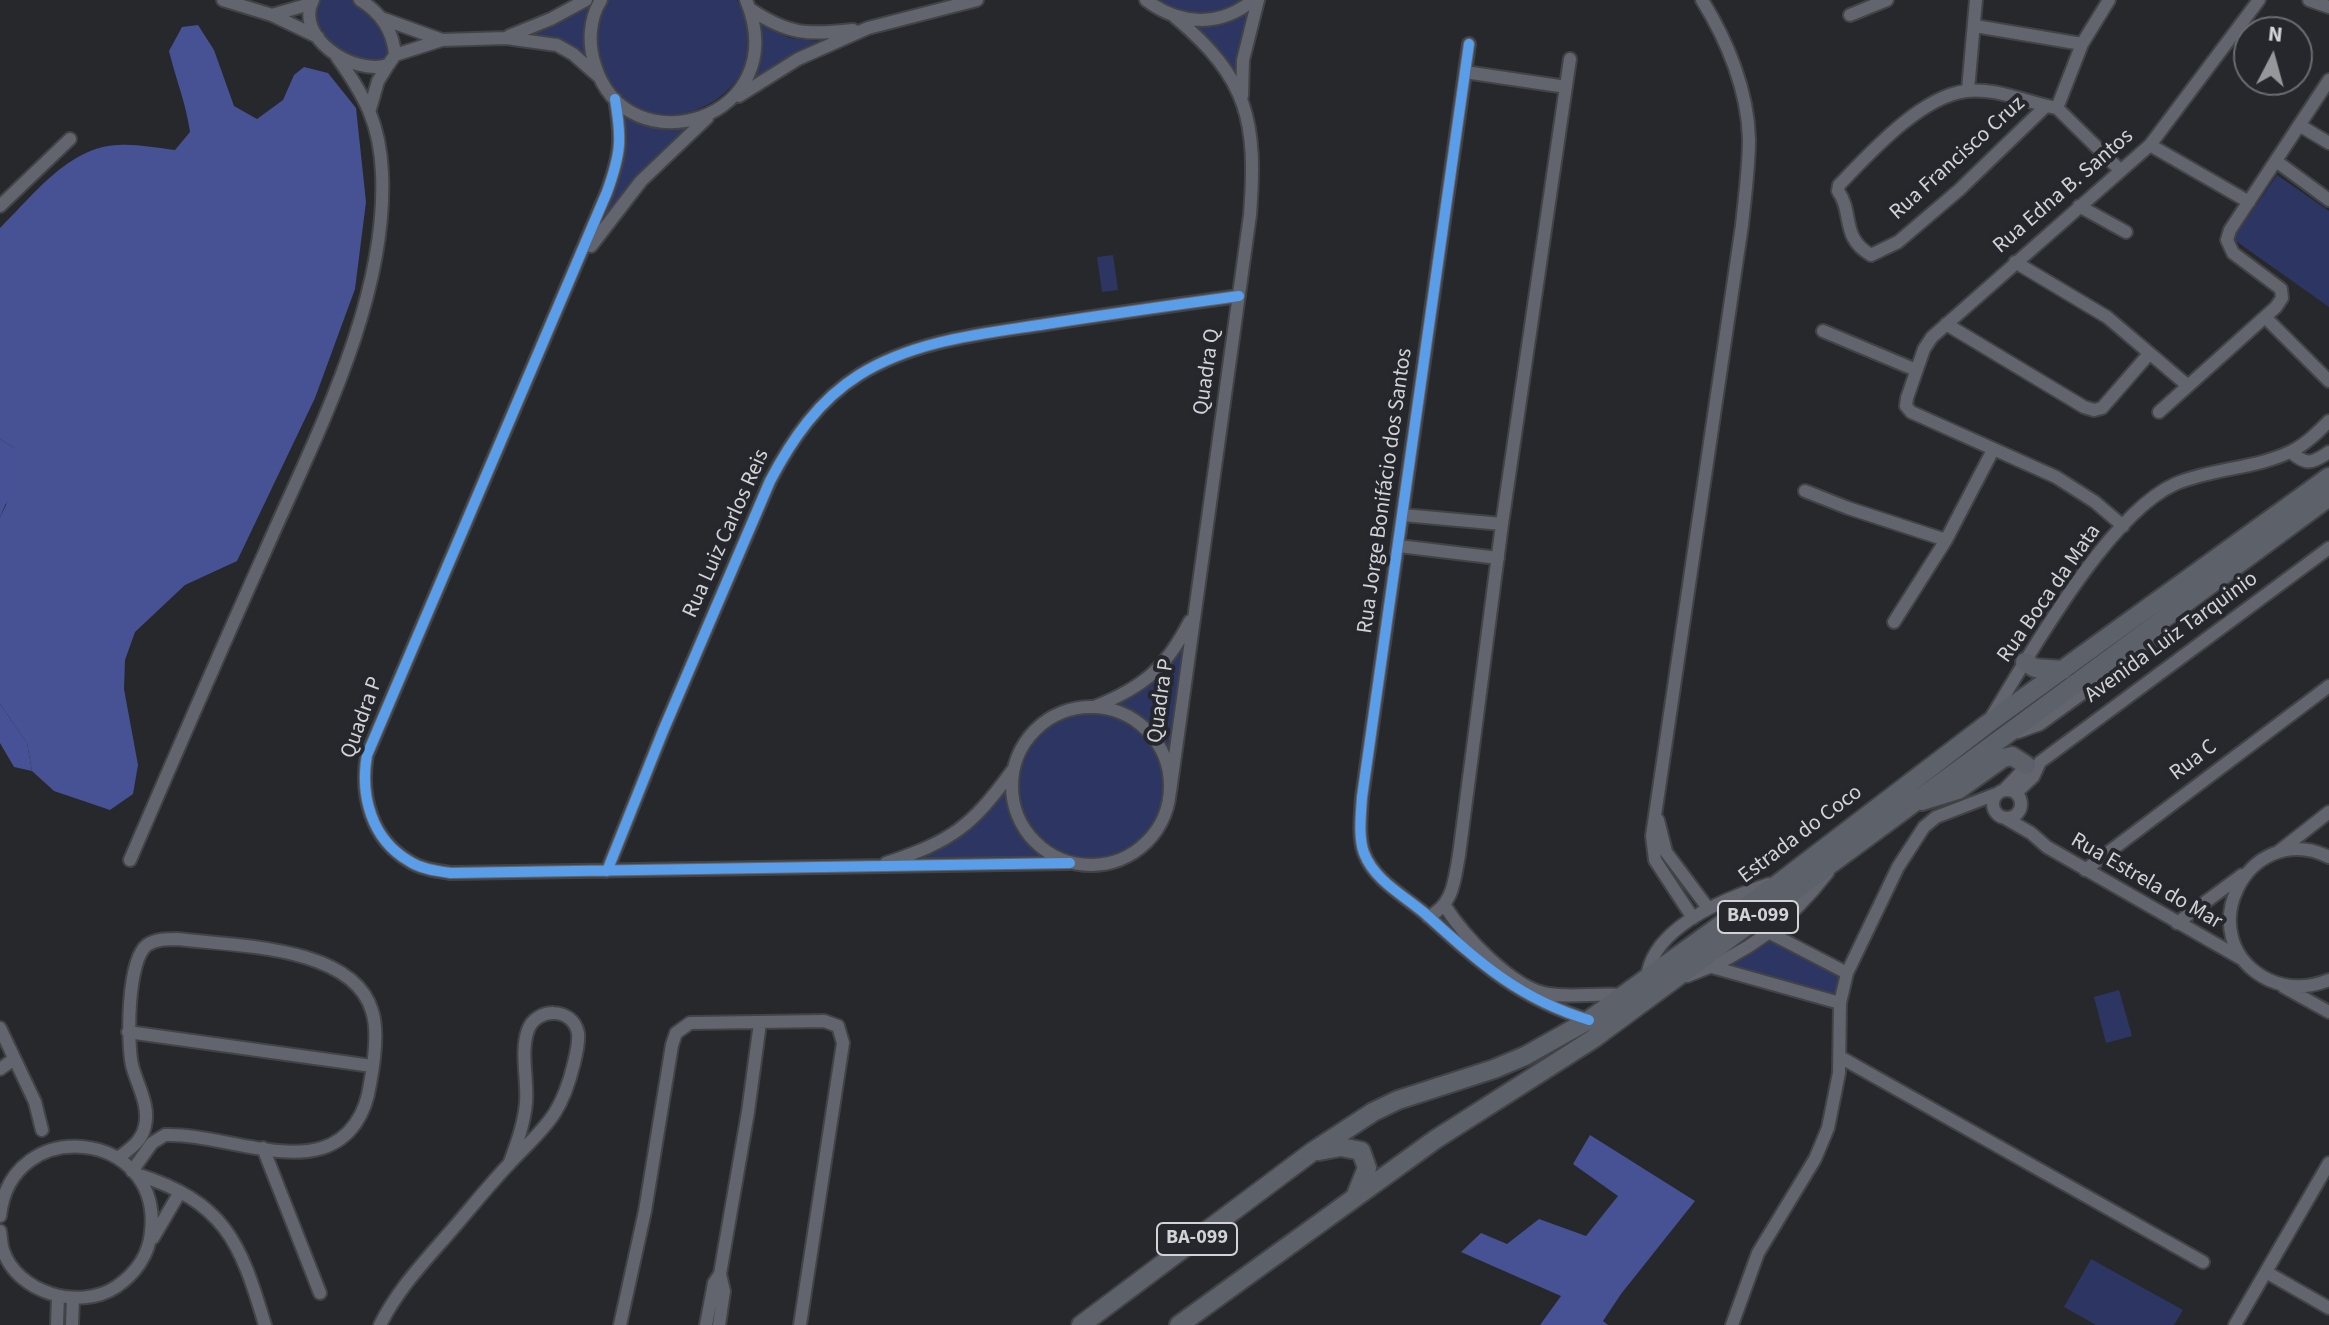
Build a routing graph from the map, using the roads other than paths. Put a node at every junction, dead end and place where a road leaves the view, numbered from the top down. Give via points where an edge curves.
1 (223, 0) edge
2 (361, 0) edge
3 (586, 0) edge
4 (601, 0) edge
5 (977, 0) edge
6 (1146, 0) edge
7 (1255, 0) edge
8 (1702, 0) edge
9 (1887, 0) edge
10 (1976, 0) edge
11 (2109, 0) edge
12 (2259, 0) edge
13 (2309, 0) edge
14 (312, 2) edge
15 (748, 5) edge
16 (2329, 7) edge
17 (272, 15) junction
18 (1850, 15) dead end
19 (1175, 17) junction
20 (381, 18) junction
21 (1975, 26) junction
22 (868, 28) junction
23 (318, 37) junction
24 (506, 38) junction
25 (442, 40) junction
26 (1469, 44) dead end
27 (2082, 44) junction
28 (337, 57) junction
29 (1570, 59) dead end
30 (392, 60) junction
31 (1465, 72) junction
32 (598, 76) junction
33 (2329, 80) edge
34 (1566, 87) junction
35 (1968, 90) junction
36 (615, 99) junction
37 (1242, 99) junction
38 (726, 104) junction
39 (2051, 107) junction
40 (370, 109) junction
41 (712, 113) junction
42 (2299, 125) junction
43 (70, 139) dead end
44 (2329, 143) edge
45 (2150, 145) junction
46 (2276, 161) junction
47 (2120, 170) junction
48 (2329, 200) edge
49 (2249, 202) junction
50 (0, 206) edge
51 (2079, 206) junction
52 (2126, 232) dead end
53 (580, 262) junction
54 (2015, 262) junction
55 (1239, 296) junction
56 (2265, 317) junction
57 (1946, 324) junction
58 (1823, 331) dead end
59 (2149, 354) junction
60 (1916, 370) junction
61 (2329, 381) edge
62 (2187, 385) junction
63 (2159, 412) dead end
64 (2329, 421) edge
65 (1993, 450) junction
66 (2291, 452) junction
67 (2329, 452) edge
68 (2329, 477) edge
69 (1805, 491) dead end
70 (2329, 497) edge
71 (1403, 515) junction
72 (1502, 524) junction
73 (2123, 526) junction
74 (1946, 540) junction
75 (1399, 546) junction
76 (2329, 548) edge
77 (1498, 558) junction
78 (1194, 614) junction
79 (1894, 622) dead end
80 (2159, 630) junction
81 (2180, 658) junction
82 (2025, 662) junction
83 (2063, 670) junction
84 (2109, 676) junction
85 (2329, 686) edge
86 (2126, 698) junction
87 (1093, 707) junction
88 (1992, 733) junction
89 (2033, 764) junction
90 (1012, 771) junction
91 (1170, 792) junction
92 (2005, 792) junction
93 (1911, 804) junction
94 (1965, 807) junction
95 (2020, 809) junction
96 (2329, 812) edge
97 (2000, 814) junction
98 (2031, 833) junction
99 (1657, 846) junction
100 (2277, 852) junction
101 (2329, 857) edge
102 (1838, 858) junction
103 (130, 860) dead end
104 (1070, 863) junction
105 (873, 868) junction
106 (2085, 870) junction
107 (2249, 870) junction
108 (607, 871) junction
109 (1783, 880) junction
110 (1697, 894) junction
111 (1684, 905) junction
112 (1445, 906) junction
113 (1708, 908) junction
114 (1428, 917) junction
115 (1693, 918) junction
116 (2177, 923) junction
117 (1770, 933) junction
118 (1488, 961) junction
119 (2244, 961) junction
120 (1712, 967) junction
121 (1847, 973) junction
122 (1647, 978) junction
123 (2329, 980) edge
124 (1669, 983) junction
125 (2278, 984) junction
126 (1524, 989) junction
127 (1623, 995) junction
128 (1840, 1003) junction
129 (2329, 1012) edge
130 (1589, 1020) junction
131 (760, 1023) junction
132 (0, 1028) edge
133 (128, 1032) junction
134 (1840, 1057) junction
135 (14, 1059) junction
136 (372, 1066) junction
137 (0, 1069) edge
138 (146, 1122) junction
139 (523, 1124) junction
140 (42, 1130) dead end
141 (541, 1133) junction
142 (165, 1135) junction
143 (263, 1148) junction
144 (277, 1149) junction
145 (1312, 1152) junction
146 (118, 1158) junction
147 (510, 1162) junction
148 (2329, 1163) edge
149 (271, 1167) junction
150 (134, 1172) junction
151 (2316, 1185) junction
152 (180, 1192) junction
153 (2329, 1193) edge
154 (1355, 1197) junction
155 (0, 1216) edge
156 (0, 1231) edge
157 (150, 1242) junction
158 (2, 1251) edge
159 (2203, 1262) dead end
160 (2266, 1272) junction
161 (720, 1274) junction
162 (320, 1293) dead end
163 (58, 1296) junction
164 (73, 1298) junction
165 (2329, 1308) edge
166 (57, 1325) edge
167 (72, 1325) edge
168 (265, 1325) edge
169 (380, 1325) edge
170 (620, 1325) edge
171 (706, 1325) edge
172 (719, 1325) edge
173 (800, 1325) edge
174 (1081, 1325) edge
175 (1179, 1325) edge
176 (1732, 1325) edge
177 (2235, 1325) edge

1 - 17 street
2 - 20 street
3 - 24 street
4 - 32 street via 591,28
5 - 22 street
6 - 19 street
7 - 19 street via 1221,18
7 - 37 street via 1243,60
8 - 99 street via 1736,72 1749,137 1656,813
9 - 18 street
10 - 21 street
11 - 27 street
12 - 45 street, Rua Edna B. Santos
13 - 16 street
14 - 17 street
14 - 23 street via 311,22
15 - 22 street via 772,24 797,33
15 - 38 street via 757,45 742,88
17 - 23 street
19 - 37 street, Quadra Q via 1217,59
20 - 25 street
20 - 30 street via 389,29
21 - 27 street
21 - 35 street
22 - 38 street via 798,59
23 - 28 street
24 - 25 street
24 - 32 street via 557,45
25 - 30 street
26 - 31 street, Rua Jorge Bonifácio dos Santos
27 - 39 street
28 - 30 street via 367,69
28 - 40 street
29 - 34 street
30 - 40 street via 378,81
31 - 34 street
31 - 71 street, Rua Jorge Bonifácio dos Santos
32 - 36 street
33 - 42 street
34 - 72 street
35 - 39 street
35 - 39 street, Rua Francisco Cruz via 1917,113 1844,180 1838,191 1849,230 1871,255 1898,242
36 - 41 street via 655,121 680,123
36 - 53 street, Quadra P via 621,150
37 - 55 street, Quadra Q via 1253,157
38 - 41 street
39 - 47 street
40 - 103 street via 381,156 382,197 357,332
41 - 53 street via 641,181
42 - 44 street
42 - 46 street
43 - 50 street
45 - 47 street, Rua Edna B. Santos
45 - 49 street
46 - 48 street
46 - 49 street
47 - 51 street, Rua Edna B. Santos
49 - 56 street via 2227,240 2233,253 2281,289 2282,298
51 - 52 street
51 - 54 street, Rua Edna B. Santos
53 - 108 street, Quadra P via 375,733 365,765 364,796 392,847 429,869 504,874
54 - 57 street, Rua Edna B. Santos
54 - 59 street via 2107,317
55 - 78 street, Quadra Q
55 - 108 street, Rua Luiz Carlos Reis via 916,349 857,376 830,398 805,423 770,481
56 - 61 street
56 - 62 street
57 - 59 street via 2094,410 2102,408
57 - 60 street, Rua Edna B. Santos via 1932,337
58 - 60 street
59 - 62 street
60 - 65 street, Rua Edna B. Santos via 1906,406 1911,412
62 - 63 street
64 - 66 street, Rua Boca da Mata
65 - 73 street via 2067,484
65 - 74 street
66 - 67 street via 2308,463
66 - 73 street, Rua Boca da Mata via 2173,485
68 - 83 highway, Estrada do Coco / BA-099
69 - 74 street
70 - 80 highway, Estrada do Coco / BA-099
71 - 72 street
71 - 75 street, Rua Jorge Bonifácio dos Santos
72 - 77 street
73 - 82 street, Rua Boca da Mata via 2085,571
74 - 79 street
75 - 77 street
75 - 114 street, Rua Jorge Bonifácio dos Santos via 1360,828 1371,868
76 - 81 street, Avenida Luiz Tarquinio
77 - 112 street via 1459,855
78 - 87 street via 1162,666 1134,689
78 - 91 street, Quadra P
80 - 81 street
80 - 84 street
80 - 88 highway, Estrada do Coco / BA-099
81 - 86 street, Avenida Luiz Tarquinio
82 - 83 highway
82 - 88 street, Rua Boca da Mata
83 - 88 highway, Estrada do Coco / BA-099
84 - 86 street
84 - 88 street via 2040,724
85 - 106 street, Rua C
86 - 89 street, Avenida Luiz Tarquinio
87 - 90 street via 1071,710 1041,725 1020,750
87 - 91 street via 1114,711 1149,733 1169,771
88 - 93 highway, Estrada do Coco / BA-099
88 - 109 highway, Estrada do Coco / BA-099
89 - 92 street, Avenida Luiz Tarquinio
89 - 93 highway via 2003,758 1958,790
90 - 104 street via 1011,795 1030,838 1048,854
90 - 105 street via 965,827 922,851
91 - 104 street via 1154,835 1137,851 1094,866
92 - 94 street, Avenida Luiz Tarquinio
92 - 95 street via 2021,801
92 - 97 street via 1992,802
93 - 102 highway, Estrada do Coco / BA-099
94 - 97 street
94 - 121 street, Avenida Luiz Tarquinio via 1924,827 1898,867
95 - 97 street via 2014,816
95 - 98 street, Rua Estrela do Mar
96 - 100 street
97 - 98 street, Rua Estrela do Mar
98 - 106 street, Rua Estrela do Mar
99 - 110 street
99 - 111 street via 1655,860
100 - 101 street via 2302,849
100 - 107 street
102 - 117 street via 1797,910
102 - 124 highway, Estrada do Coco / BA-099
104 - 105 street, Quadra P
105 - 108 street, Quadra P
106 - 116 street, Rua Estrela do Mar
107 - 116 street
107 - 119 street via 2237,886 2230,914 2234,944
109 - 113 street
109 - 122 highway, Estrada do Coco / BA-099
110 - 111 street
110 - 113 street
111 - 115 street
112 - 114 street
112 - 118 street
113 - 115 street
114 - 118 street, Rua Jorge Bonifácio dos Santos via 1452,940
115 - 122 street via 1656,952
116 - 119 street, Rua Estrela do Mar
117 - 120 street
117 - 121 street
118 - 126 street
119 - 125 street, Rua Estrela do Mar
120 - 124 street
120 - 128 street
121 - 128 street, Avenida Luiz Tarquinio
122 - 127 highway, Estrada do Coco / BA-099
123 - 125 street via 2311,986
124 - 154 highway, Estrada do Coco / BA-099
125 - 129 street, Rua Estrela do Mar
126 - 127 street
126 - 130 street via 1551,1007
127 - 130 highway, Estrada do Coco / BA-099
128 - 134 street, Avenida Luiz Tarquinio
130 - 145 highway, Estrada do Coco / BA-099 via 1525,1056 1386,1106
131 - 161 street
131 - 170 street via 690,1023 676,1033
131 - 173 street via 824,1021 842,1033
132 - 135 street
133 - 136 street
133 - 136 street via 138,958 149,944 177,939 303,955 338,969 365,994 374,1024
133 - 138 street
134 - 159 street
134 - 176 street, Avenida Luiz Tarquinio via 1828,1128 1758,1253
135 - 137 street
135 - 140 street
136 - 144 street via 360,1117 341,1140 307,1152
138 - 142 street
138 - 146 street via 136,1144
139 - 141 street
139 - 141 street via 528,1030 540,1015 565,1016 578,1033 575,1062 557,1112
139 - 147 street
141 - 147 street
142 - 143 street
142 - 150 street via 152,1143
143 - 144 street
143 - 149 street
144 - 149 street
145 - 154 highway via 1341,1147 1361,1151 1367,1168
145 - 174 highway, Estrada do Coco / BA-099
146 - 150 street
146 - 155 street via 72,1145 49,1150 11,1180
147 - 169 street via 400,1290
148 - 151 street
149 - 162 street
150 - 152 street
150 - 157 street via 148,1195 153,1218
151 - 153 street
151 - 160 street
152 - 157 street
152 - 168 street via 230,1234
154 - 175 highway, Estrada do Coco / BA-099
156 - 158 street
157 - 164 street via 129,1277 103,1293
158 - 163 street via 33,1285
160 - 165 street
160 - 177 street
161 - 171 street
161 - 172 street via 724,1291
163 - 164 street
163 - 166 street
164 - 167 street

